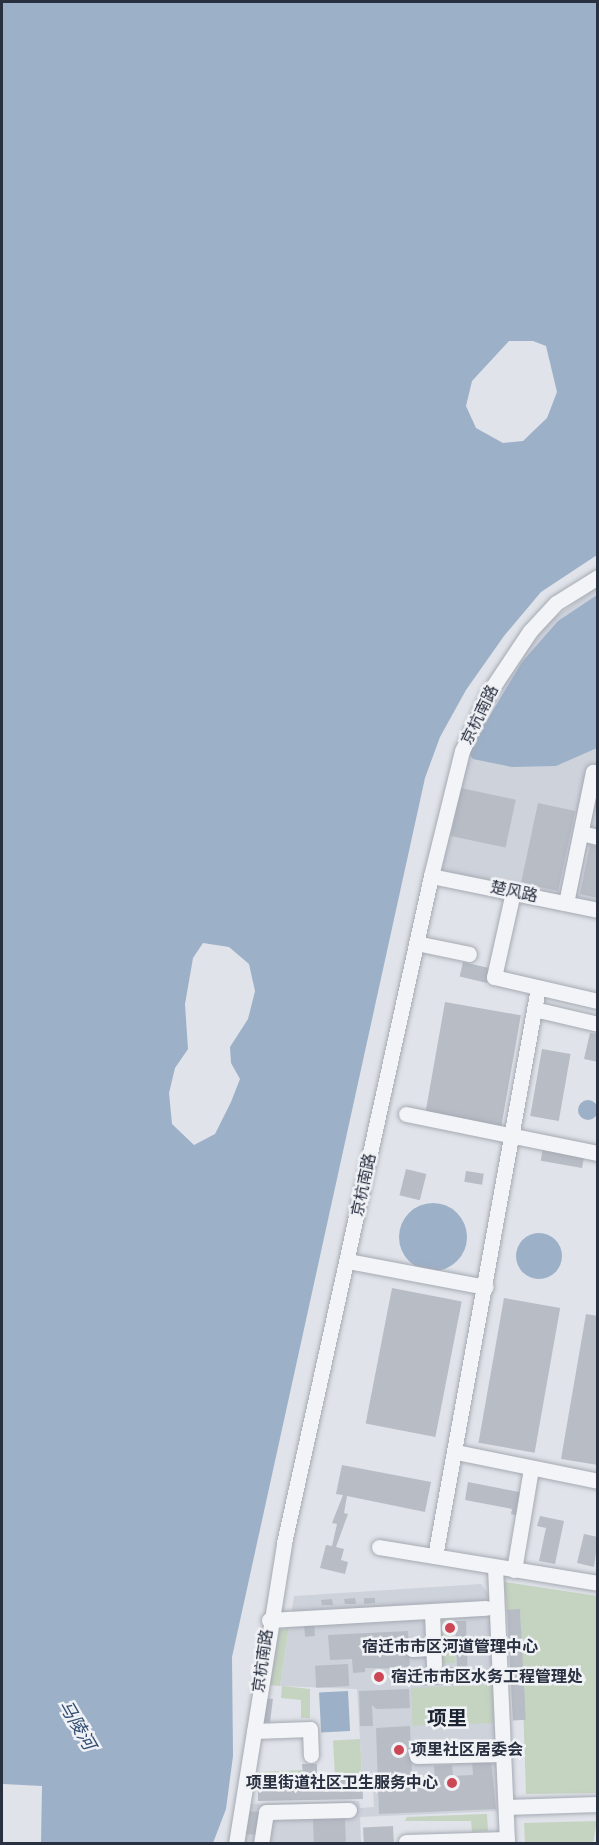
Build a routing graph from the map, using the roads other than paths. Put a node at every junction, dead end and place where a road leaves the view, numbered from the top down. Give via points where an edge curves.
1 (597, 577) edge
2 (597, 773) edge
3 (581, 833) junction
4 (597, 837) edge
5 (430, 876) junction
6 (513, 892) junction
7 (566, 903) junction
8 (597, 910) edge
9 (416, 943) junction
10 (469, 954) dead end
11 (538, 987) junction
12 (597, 1001) edge
13 (534, 1009) junction
14 (597, 1024) edge
15 (406, 1114) dead end
16 (512, 1135) junction
17 (597, 1153) edge
18 (348, 1261) junction
19 (486, 1287) junction
20 (456, 1452) junction
21 (531, 1468) junction
22 (597, 1481) edge
23 (378, 1547) dead end
24 (435, 1556) junction
25 (495, 1567) junction
26 (514, 1570) junction
27 (597, 1583) edge
28 (486, 1608) dead end
29 (432, 1611) junction
30 (269, 1620) junction
31 (434, 1648) junction
32 (412, 1649) dead end
33 (434, 1665) dead end
34 (254, 1731) junction
35 (503, 1754) junction
36 (310, 1755) dead end
37 (417, 1756) dead end
38 (597, 1804) edge
39 (506, 1807) junction
40 (349, 1810) dead end
41 (507, 1841) edge
42 (406, 1842) dead end
43 (236, 1844) edge
44 (261, 1844) edge

1 - 5 street, 京杭南路 via 556,603 530,632 488,694 462,751
2 - 3 street via 593,772
3 - 4 street
3 - 7 street
5 - 6 street, 楚风路
5 - 9 street, 京杭南路
6 - 7 street, 楚风路
6 - 11 street via 494,977
7 - 8 street, 楚风路
9 - 10 street
9 - 18 street, 京杭南路
11 - 12 street
11 - 13 street
13 - 14 street
13 - 16 street
15 - 16 street
16 - 17 street
16 - 19 street
18 - 19 street
18 - 30 street, 京杭南路
19 - 20 street
20 - 21 street
20 - 24 street
21 - 22 street
21 - 26 street
23 - 24 street
24 - 25 street
25 - 26 street
25 - 35 street
26 - 27 street
28 - 29 street
29 - 30 street
29 - 31 street
30 - 34 street, 京杭南路
31 - 32 street
31 - 33 street
34 - 36 street via 310,1729
34 - 43 street, 京杭南路
35 - 37 street
35 - 39 street
38 - 39 street
39 - 41 street
40 - 44 street via 266,1812
41 - 42 street

